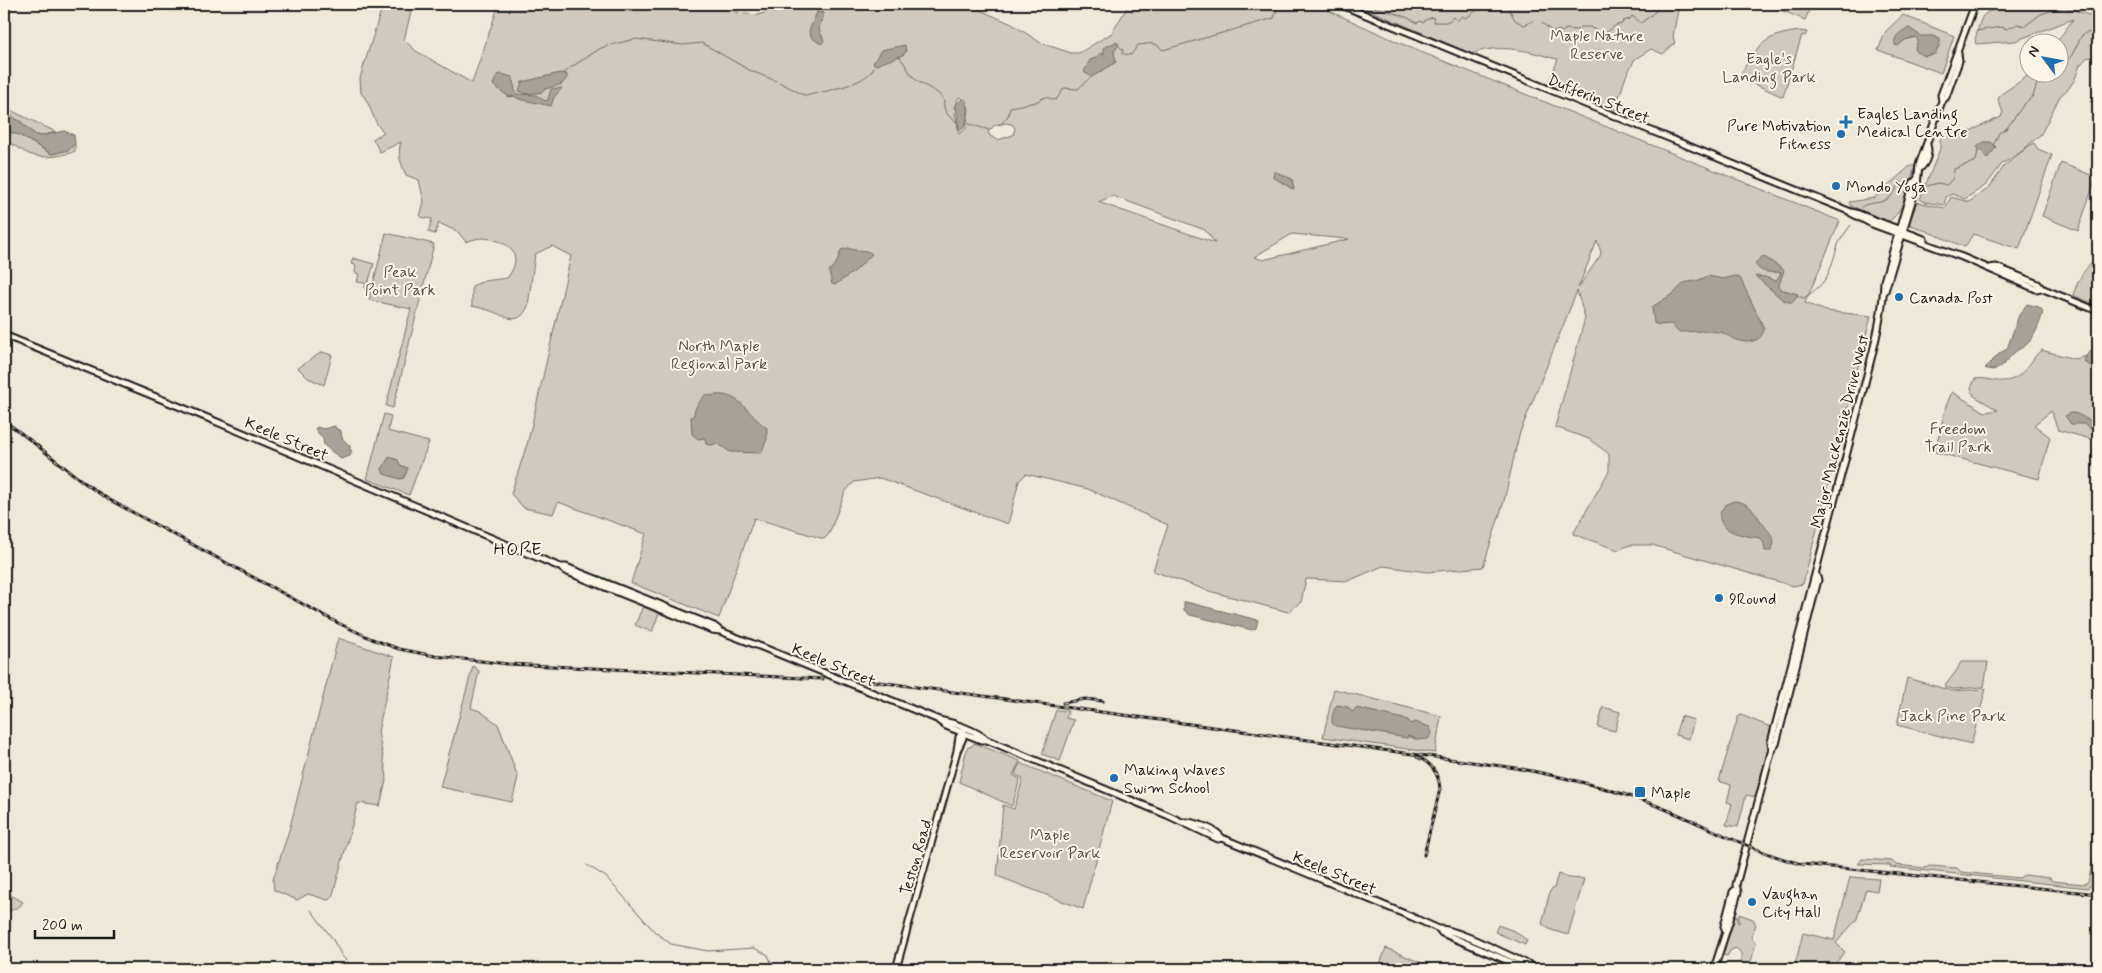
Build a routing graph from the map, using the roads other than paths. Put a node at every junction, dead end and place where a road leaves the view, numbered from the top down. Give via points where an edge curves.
1 (1339, 4) edge
2 (1975, 4) edge
3 (1900, 233) junction
4 (2098, 311) edge
5 (4, 335) edge
6 (963, 730) junction
7 (896, 969) edge
8 (1534, 969) edge
9 (1714, 969) edge

1 - 3 main road, Dufferin Street
2 - 3 main road, Major MacKenzie Drive West via 1958,53 1959,61 1919,165 1918,184
3 - 4 main road, Dufferin Street via 1924,239 1924,243 2010,273
3 - 9 main road, Major MacKenzie Drive West via 1884,281 1870,361 1771,742 1772,749 1736,889 1738,892
5 - 6 main road, Keele Street via 560,567 714,626 939,720 946,726
6 - 7 main road, Teston Road
6 - 8 main road, Keele Street

